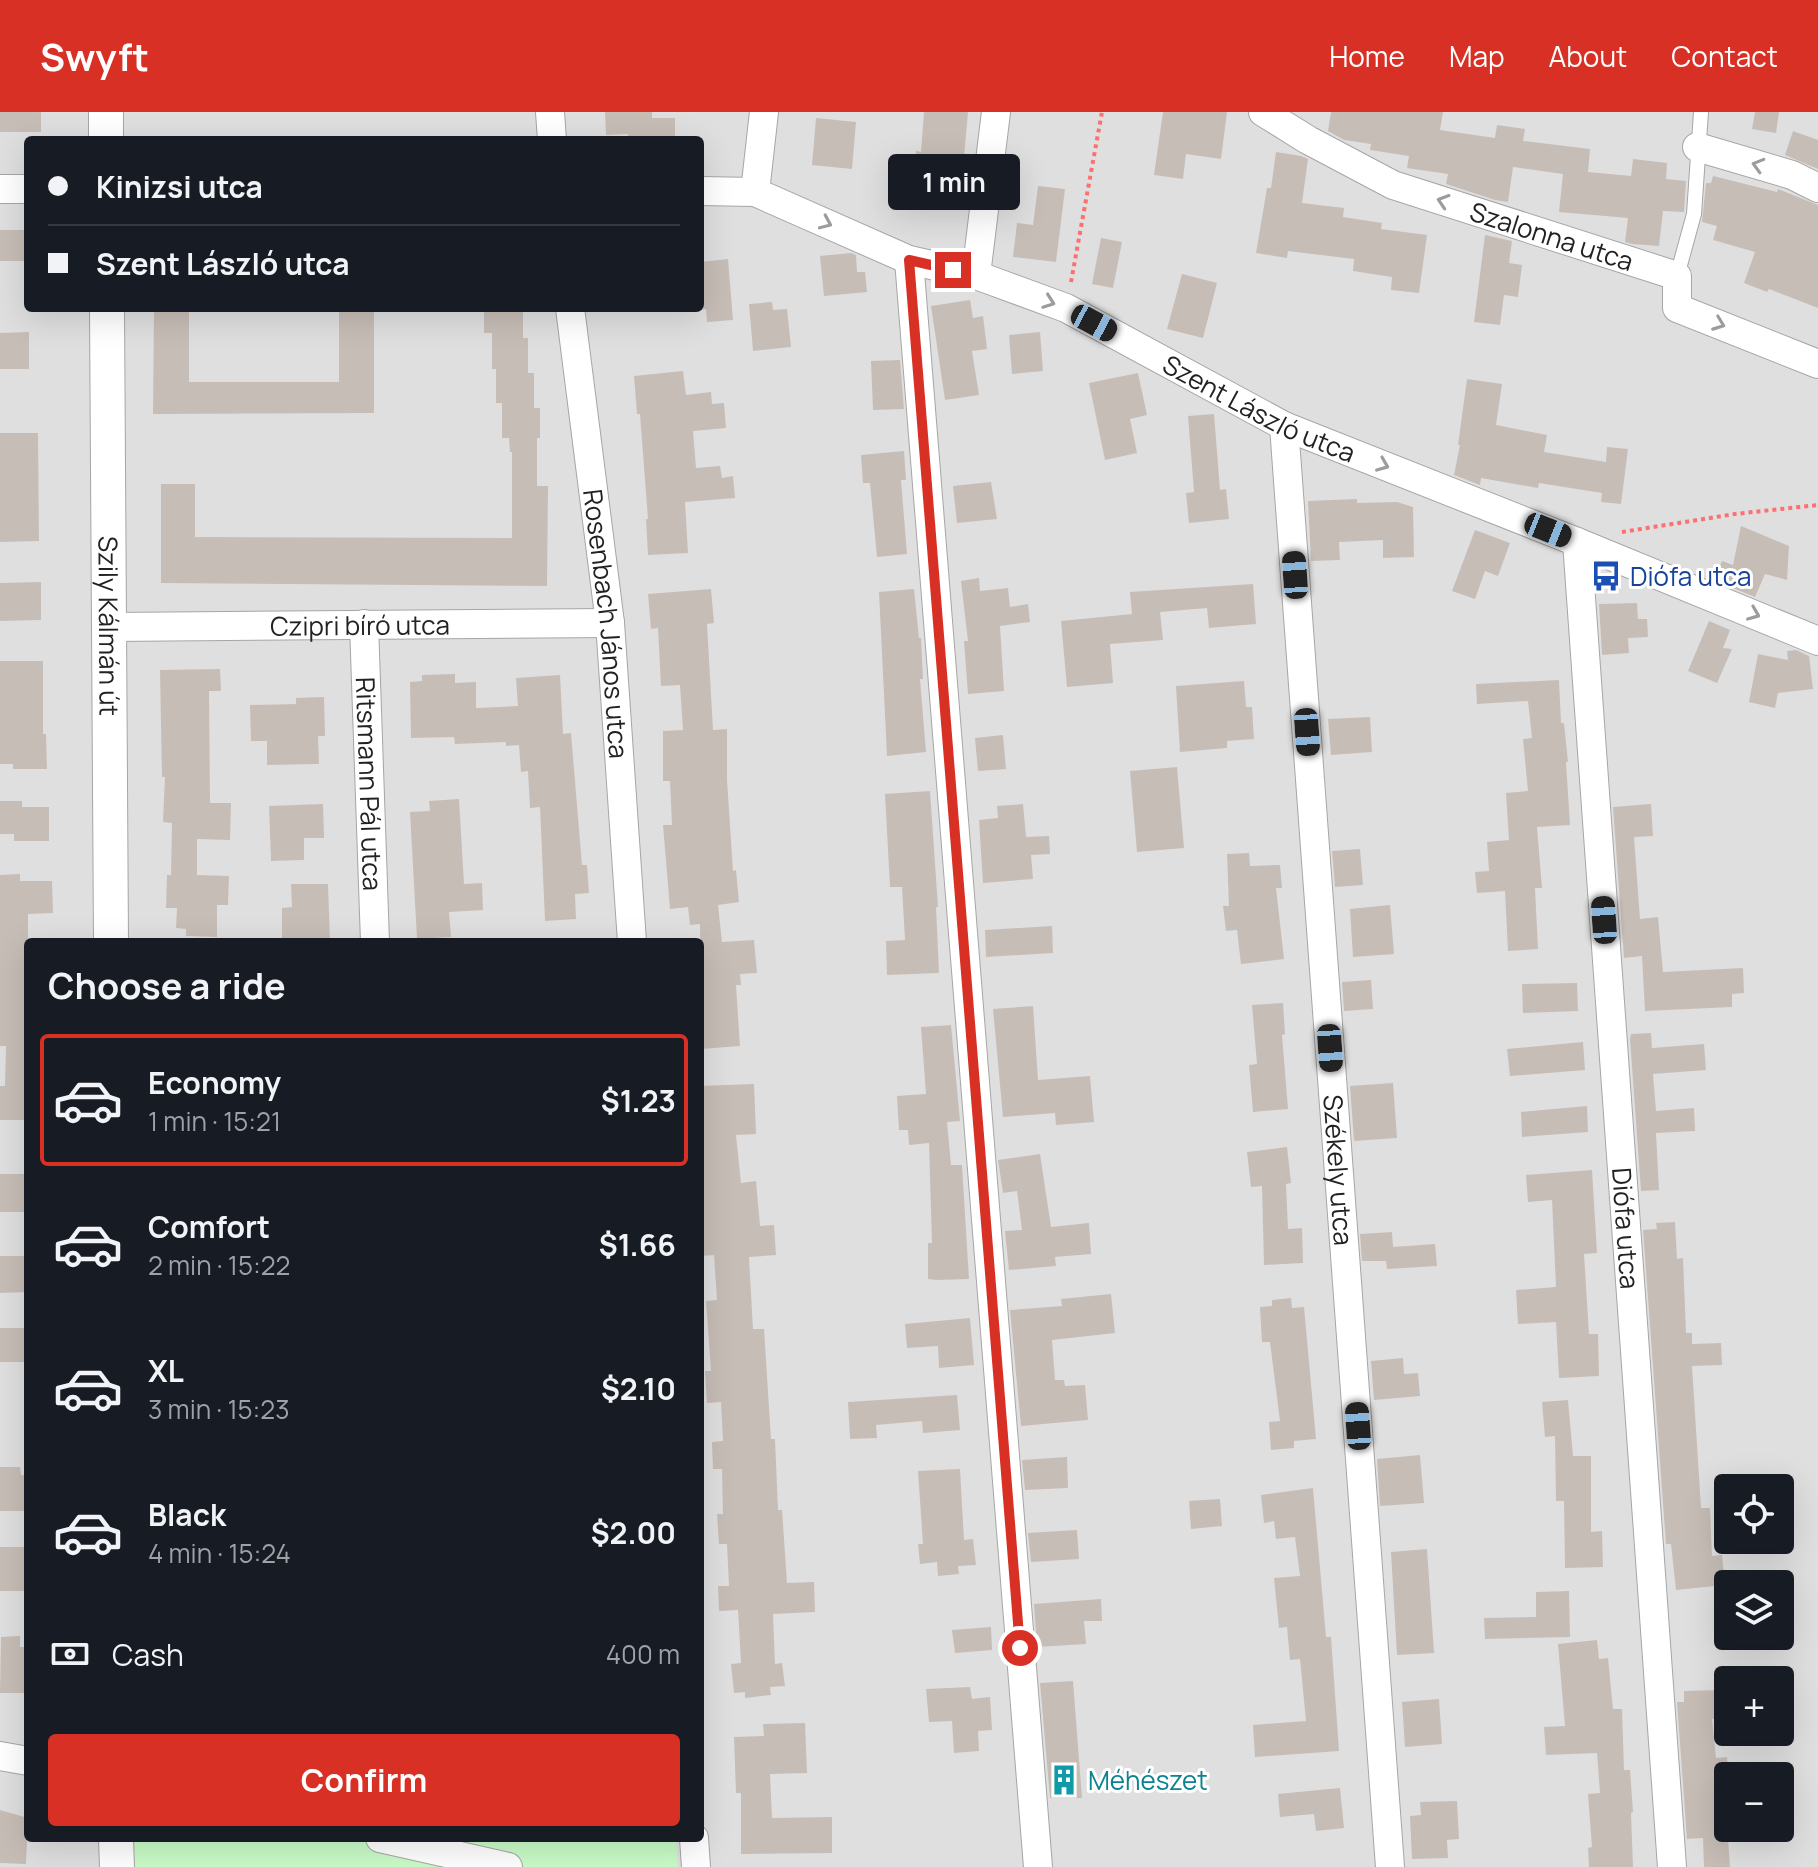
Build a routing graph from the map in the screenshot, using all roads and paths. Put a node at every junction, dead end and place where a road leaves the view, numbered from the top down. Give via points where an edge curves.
1 (106, 112) edge
2 (550, 112) edge
3 (764, 112) edge
4 (996, 112) edge
5 (1102, 112) edge
6 (1263, 112) edge
7 (1701, 112) edge
8 (106, 136) edge
9 (552, 136) edge
10 (1697, 147) junction
11 (1818, 188) edge
12 (0, 189) edge
13 (24, 189) edge
14 (704, 191) edge
15 (755, 192) junction
16 (909, 260) junction
17 (976, 275) junction
18 (1677, 276) junction
19 (1066, 308) junction
20 (107, 312) edge
21 (571, 312) edge
22 (1818, 364) edge
23 (1284, 426) junction
24 (1818, 505) edge
25 (1577, 542) junction
26 (610, 623) junction
27 (364, 624) junction
28 (110, 627) junction
29 (1818, 641) edge
30 (111, 938) edge
31 (375, 938) edge
32 (632, 938) edge
33 (0, 1756) edge
34 (24, 1760) edge
35 (116, 1842) edge
36 (389, 1842) edge
37 (694, 1842) edge
38 (408, 1850) edge
39 (117, 1867) edge
40 (508, 1867) edge
41 (696, 1867) edge
42 (1038, 1867) edge
43 (1390, 1867) edge
44 (1672, 1867) edge

1 - 8 street
2 - 9 street
3 - 15 street
4 - 17 street
5 - 19 path
18 -> 6 street, Szalonna utca via 1393,185
7 - 10 lane
11 -> 10 street
10 - 18 lane via 1694,214
12 - 13 street
14 - 15 street, Szent László utca
15 -> 16 street, Szent László utca
16 - 17 street, Szent László utca
16 - 42 street
17 -> 19 street, Szent László utca
18 -> 22 street via 1677,308
19 - 23 street, Szent László utca
20 - 28 street, Szily Kálmán út
21 - 26 street, Rosenbach János utca
23 -> 25 street, Szent László utca
23 - 43 street, Székely utca
24 - 25 path via 1719,516
25 -> 29 street, Szent László utca
25 - 44 street, Diófa utca
26 - 27 street, Czipri bíró utca
26 - 32 street, Rosenbach János utca
27 - 28 street, Czipri bíró utca
27 - 31 street, Ritsmann Pál utca
28 - 30 street, Szily Kálmán út
33 - 34 street
35 - 39 street
36 - 38 street
37 - 41 street
38 - 40 street

